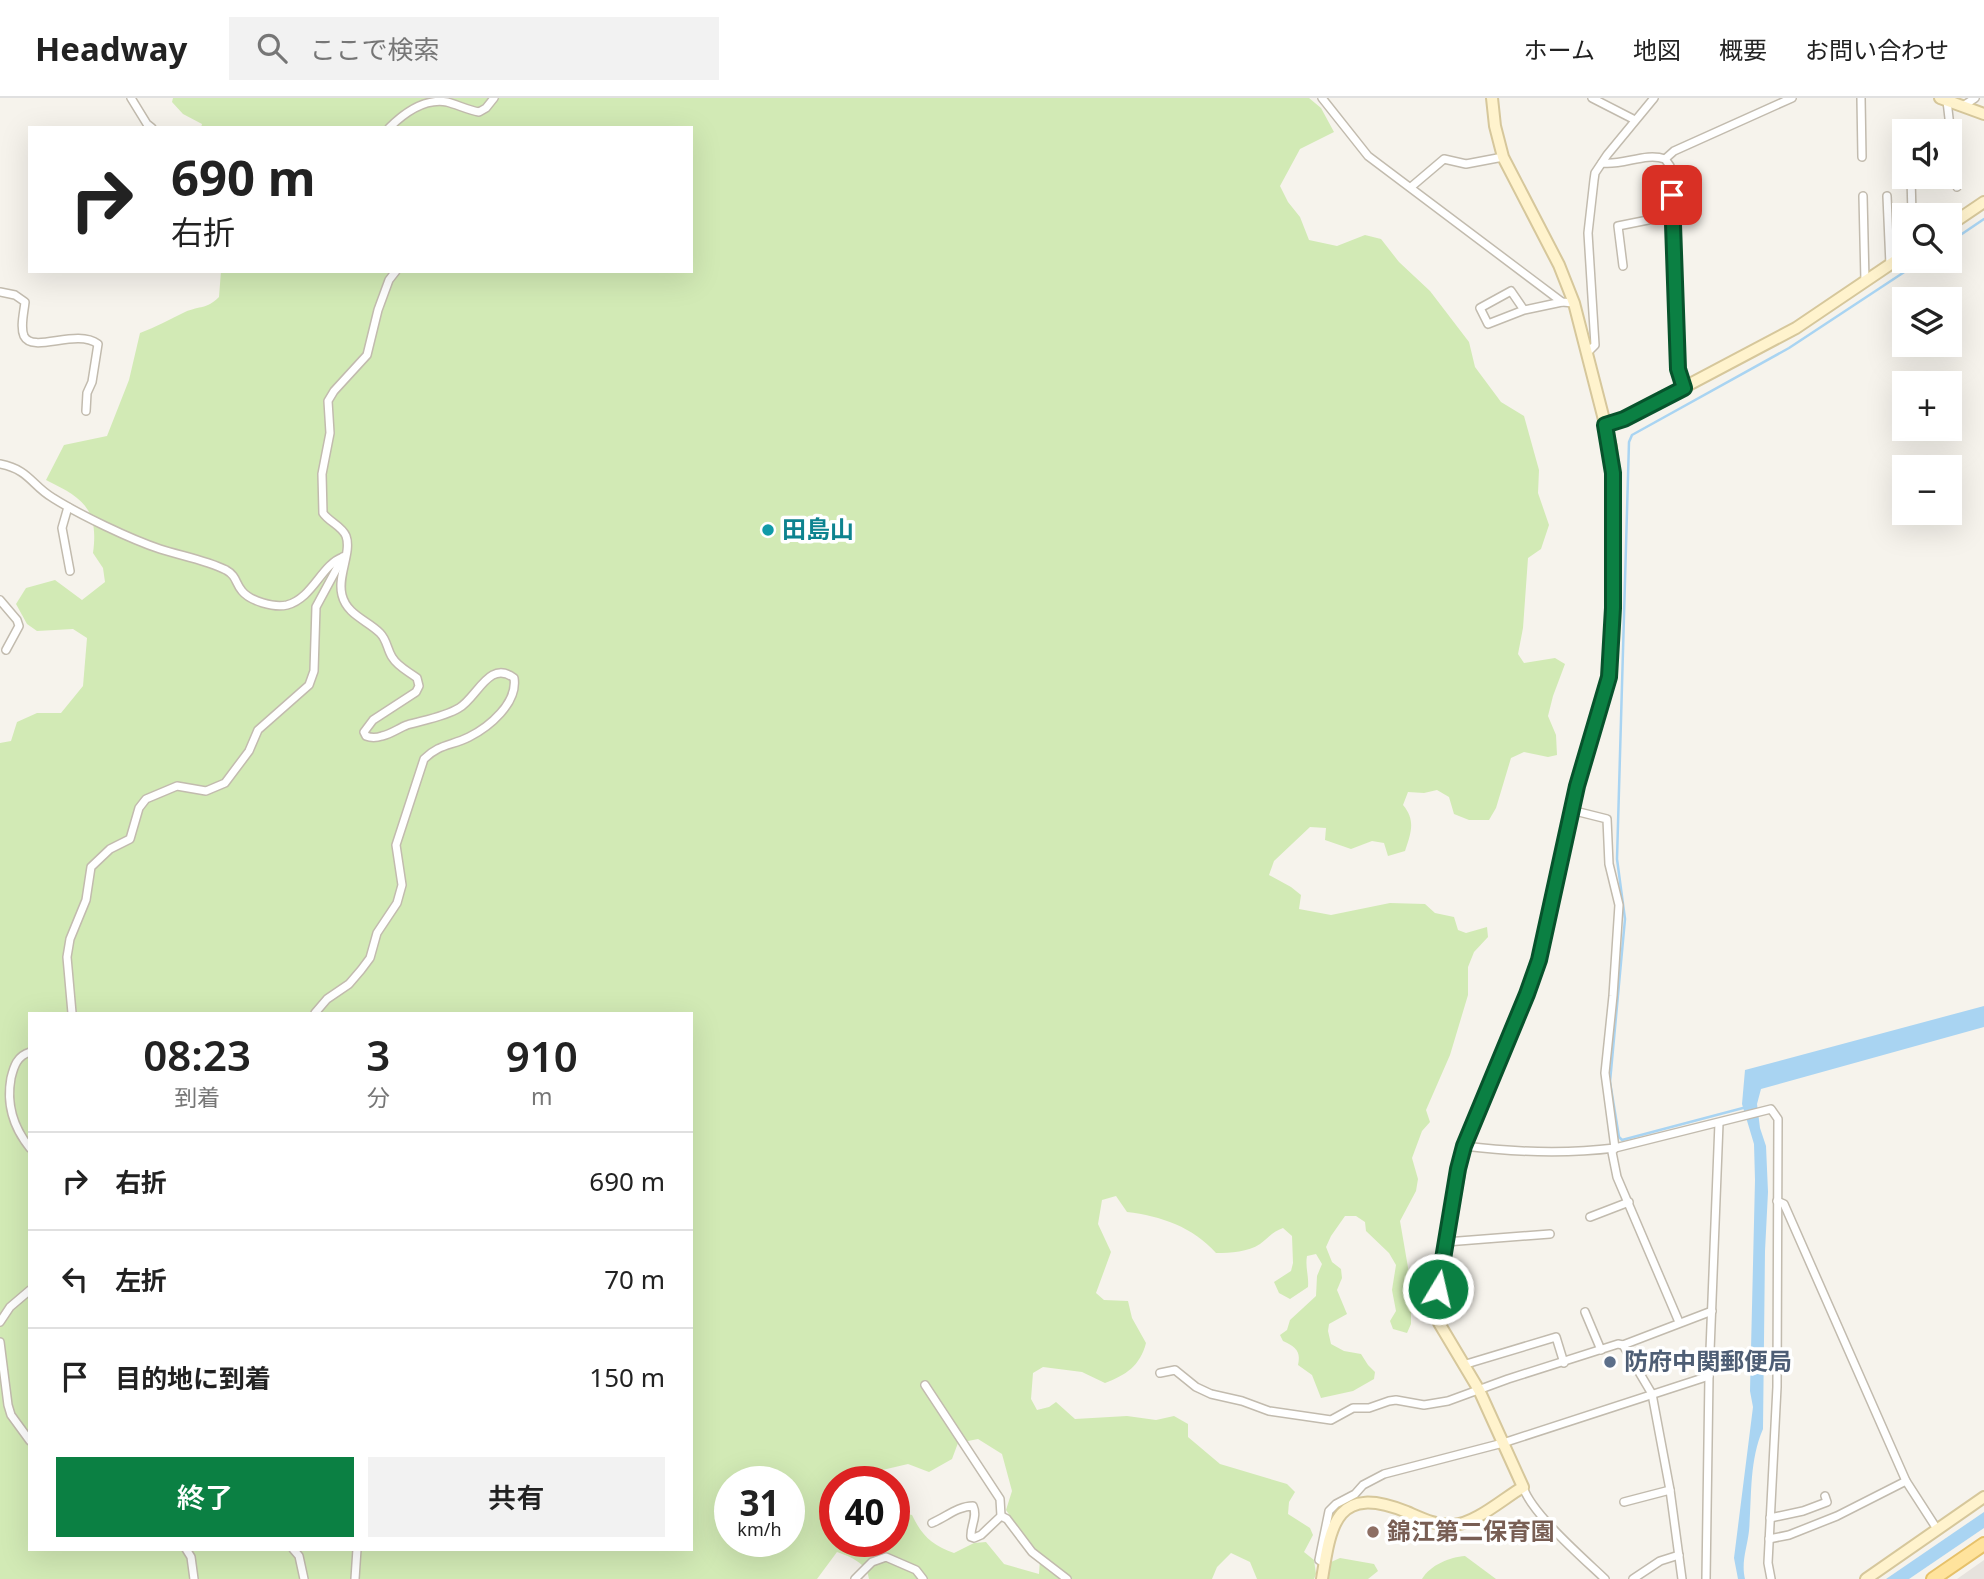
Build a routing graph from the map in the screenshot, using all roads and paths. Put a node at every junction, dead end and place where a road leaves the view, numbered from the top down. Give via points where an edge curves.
1 (131, 98) edge
2 (494, 98) edge
3 (1322, 98) edge
4 (1492, 98) edge
5 (1592, 98) edge
6 (1654, 98) edge
7 (1792, 98) edge
8 (1861, 98) edge
9 (1975, 98) edge
10 (1944, 99) edge
11 (1962, 106) junction
12 (1984, 114) edge
13 (1947, 119) edge
14 (1635, 120) junction
15 (150, 126) edge
16 (392, 126) edge
17 (1503, 157) junction
18 (1862, 157) dead end
19 (1665, 159) junction
20 (1602, 163) junction
21 (1411, 187) junction
22 (1863, 196) dead end
23 (1887, 196) dead end
24 (1984, 202) edge
25 (1673, 215) junction
26 (1962, 217) edge
27 (1890, 265) joint
28 (1623, 266) dead end
29 (394, 273) edge
30 (1865, 281) junction
31 (0, 292) edge
32 (1562, 302) junction
33 (1574, 303) junction
34 (1524, 310) junction
35 (1588, 352) junction
36 (1684, 388) junction
37 (86, 411) dead end
38 (1605, 425) junction
39 (0, 464) edge
40 (68, 507) junction
41 (344, 556) junction
42 (70, 571) dead end
43 (0, 600) edge
44 (6, 650) dead end
45 (1571, 810) junction
46 (72, 1012) edge
47 (316, 1012) edge
48 (28, 1053) edge
49 (1718, 1123) junction
50 (28, 1145) edge
51 (1464, 1146) junction
52 (1615, 1148) junction
53 (1777, 1201) junction
54 (1629, 1202) junction
55 (1590, 1217) dead end
56 (1550, 1234) dead end
57 (1446, 1242) junction
58 (28, 1292) edge
59 (1712, 1311) junction
60 (1585, 1312) dead end
61 (0, 1322) edge
62 (1679, 1322) junction
63 (0, 1342) edge
64 (1623, 1345) junction
65 (1601, 1350) junction
66 (1564, 1363) junction
67 (1463, 1365) junction
68 (1160, 1373) dead end
69 (1709, 1376) junction
70 (925, 1385) dead end
71 (1479, 1390) junction
72 (1652, 1394) junction
73 (26, 1430) edge
74 (1503, 1443) junction
75 (1906, 1480) junction
76 (1522, 1487) junction
77 (1670, 1490) junction
78 (1825, 1496) dead end
79 (1984, 1496) edge
80 (1624, 1502) dead end
81 (1001, 1516) junction
82 (1770, 1518) junction
83 (932, 1523) dead end
84 (1937, 1529) junction
85 (1769, 1539) junction
86 (1984, 1544) edge
87 (187, 1551) edge
88 (295, 1551) edge
89 (357, 1551) edge
90 (1679, 1555) junction
91 (1324, 1563) junction
92 (194, 1579) edge
93 (304, 1579) edge
94 (355, 1579) edge
95 (855, 1579) edge
96 (923, 1579) edge
97 (1067, 1579) edge
98 (1322, 1579) edge
99 (1605, 1579) edge
100 (1633, 1579) edge
101 (1682, 1579) edge
102 (1706, 1579) edge
103 (1771, 1579) edge
104 (1866, 1579) edge
105 (1933, 1579) edge

1 - 15 street
2 - 16 street via 480,111 445,102 424,103
3 - 21 street via 1368,156
4 - 17 street
5 - 14 street
6 - 14 street
7 - 19 street
8 - 18 street
9 - 11 street
10 - 11 street
10 - 13 street
11 - 12 street
14 - 20 street
17 - 21 street via 1465,164 1444,159
17 - 33 street
19 - 20 street via 1654,156
19 - 25 street via 1672,174
20 - 35 street via 1594,180 1588,233 1595,345
21 - 32 street
22 - 30 street
23 - 27 street
24 - 26 street
25 - 28 street via 1618,226
25 - 36 street via 1678,369
27 - 30 street
29 - 41 street via 384,293 367,355 328,401 330,433 321,474 322,505 323,513 346,536
30 - 36 street via 1796,328
31 - 37 street via 25,302 23,333 30,342 75,337 99,344
32 - 33 street
32 - 34 street
33 - 35 street
34 - 34 street via 1511,291 1480,308 1488,324
35 - 38 street
36 - 38 street
38 - 45 street via 1613,473 1609,677
39 - 40 street via 32,478 50,497
40 - 41 street via 157,548 221,568 236,578 246,595 262,603 289,605
40 - 42 street via 62,528
41 - 46 street via 316,607 314,671 309,685 258,730 225,783 206,791 177,786 146,799 131,839 110,849 91,867 86,900 67,957
41 - 47 street via 340,584 347,608 382,635 392,658 417,678 419,685 416,692 368,725 366,736 383,736 458,709 486,678 497,673 514,678 516,687 491,723 468,738 435,748 424,758 396,845 402,885 397,903 377,933 370,958 349,984
43 - 44 street via 19,626
45 - 51 street via 1539,960
45 - 52 street via 1607,819 1609,864 1619,905 1605,1073
48 - 50 street via 18,1058 14,1067 9,1101 17,1130
49 - 52 street
49 - 53 street via 1771,1109 1777,1119
49 - 59 street
51 - 52 street
51 - 57 street
52 - 54 street via 1617,1177
53 - 75 street via 1784,1204
53 - 82 street via 1777,1387
54 - 55 street
54 - 62 street
56 - 57 street
57 - 67 street via 1438,1323
58 - 61 street
59 - 62 street
59 - 69 street
60 - 65 street
62 - 64 street
63 - 73 street via 8,1405
64 - 65 street
64 - 72 street
65 - 66 street
66 - 67 street via 1556,1337
66 - 71 street
67 - 71 street
68 - 71 street via 1175,1370 1211,1394 1269,1411 1324,1420 1353,1408 1396,1400 1432,1405
69 - 72 street
69 - 102 street
70 - 81 street via 996,1490
71 - 74 street
72 - 74 street
72 - 77 street
74 - 76 street
74 - 91 street via 1384,1474 1363,1485 1329,1511 1319,1560
75 - 84 street
75 - 85 street via 1837,1516
76 - 91 street via 1472,1519 1452,1525 1381,1503 1355,1504 1333,1525
76 - 99 street via 1544,1518
77 - 80 street
77 - 90 street
78 - 82 street via 1826,1502 1815,1507
79 - 84 street
81 - 83 street via 974,1538 973,1506
81 - 97 street via 1032,1552
82 - 85 street
84 - 104 street
85 - 103 street
86 - 105 main road
87 - 92 street
88 - 93 street
89 - 94 street
90 - 100 street
90 - 101 street
91 - 98 street
95 - 96 street via 872,1562 886,1557 916,1570

